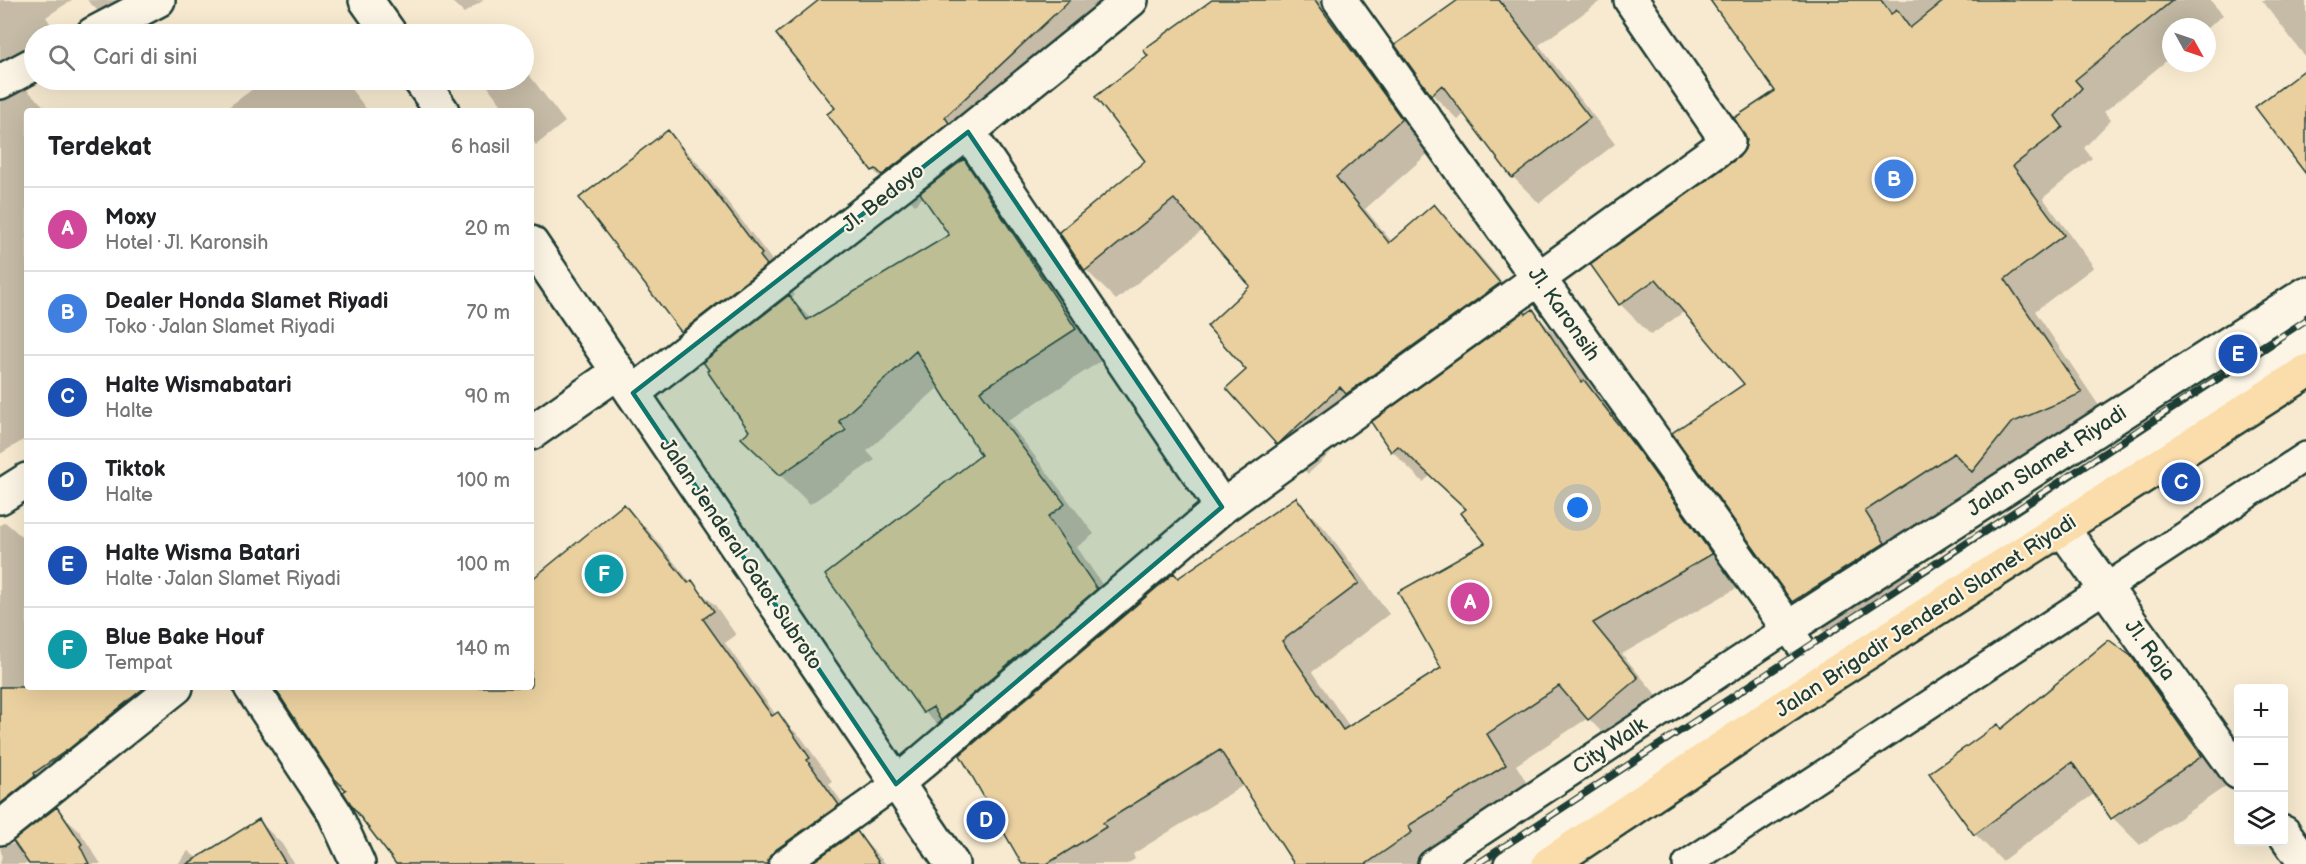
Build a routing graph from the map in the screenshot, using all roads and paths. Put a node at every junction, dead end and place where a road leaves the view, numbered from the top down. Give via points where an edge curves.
1 (158, 0) edge
2 (366, 0) edge
3 (1131, 0) edge
4 (1340, 0) edge
5 (1631, 0) edge
6 (112, 24) edge
7 (383, 24) edge
8 (24, 69) edge
9 (0, 82) edge
10 (427, 90) edge
11 (440, 108) edge
12 (968, 132) junction
13 (534, 247) edge
14 (1539, 278) junction
15 (2294, 302) edge
16 (2305, 353) edge
17 (625, 383) junction
18 (534, 431) edge
19 (2306, 456) edge
20 (24, 482) edge
21 (0, 497) edge
22 (1222, 507) junction
23 (2062, 528) junction
24 (2105, 588) junction
25 (1788, 628) junction
26 (1819, 672) junction
27 (172, 690) edge
28 (253, 690) edge
29 (2234, 766) edge
30 (896, 784) junction
31 (0, 828) edge
32 (2288, 840) edge
33 (358, 864) edge
34 (783, 864) edge
35 (952, 864) edge
36 (1432, 864) edge
37 (1508, 864) edge
38 (1549, 864) edge
39 (1687, 864) edge
40 (2306, 864) edge

1 - 6 street
2 - 7 street
3 - 12 street, Jl. Bedoyo
4 - 14 street, Jl. Karonsih
5 - 14 street via 1728,142
8 - 9 street
10 - 11 street
12 - 17 street, Jl. Bedoyo
12 - 22 street
13 - 17 street, Jalan Jenderal Gatot Subroto
14 - 22 street
14 - 25 street, Jl. Karonsih
15 - 16 street
15 - 25 street, Jalan Slamet Riyadi
16 - 23 main road, Jalan Brigadir Jenderal Slamet Riyadi
16 - 26 lane
17 - 18 street, Jl. Bedoyo
17 - 30 street, Jalan Jenderal Gatot Subroto
19 - 24 lane
20 - 21 street
22 - 30 street
23 - 24 street, Jl. Raja
23 - 26 main road, Jalan Brigadir Jenderal Slamet Riyadi
24 - 29 street, Jl. Raja
24 - 39 lane
25 - 26 lane
25 - 36 lane, City Walk
26 - 37 lane
26 - 38 main road, Jalan Brigadir Jenderal Slamet Riyadi
27 - 31 street
28 - 33 street via 334,812
30 - 34 lane
30 - 35 street, Jalan Jenderal Gatot Subroto
32 - 40 street

